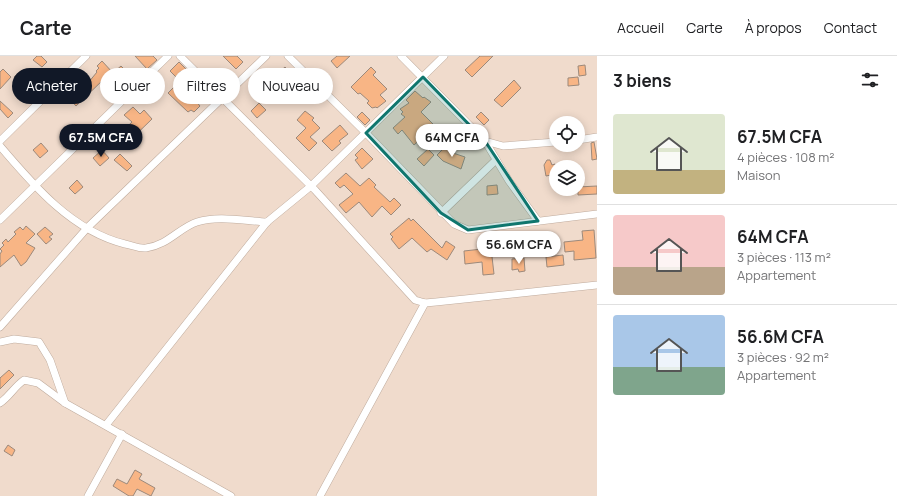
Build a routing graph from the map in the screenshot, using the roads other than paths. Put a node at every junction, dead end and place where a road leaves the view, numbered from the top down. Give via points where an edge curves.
1 (86, 56) edge
2 (168, 56) edge
3 (180, 56) edge
4 (266, 56) edge
5 (288, 56) edge
6 (401, 56) edge
7 (444, 56) edge
8 (192, 68) edge
9 (423, 78) junction
10 (240, 81) edge
11 (216, 104) edge
12 (228, 104) edge
13 (366, 133) junction
14 (597, 137) edge
15 (585, 139) edge
16 (0, 141) edge
17 (485, 141) junction
18 (549, 143) edge
19 (0, 146) edge
20 (496, 160) junction
21 (34, 186) junction
22 (311, 186) junction
23 (442, 213) junction
24 (597, 214) edge
25 (0, 220) edge
26 (538, 220) junction
27 (267, 222) junction
28 (88, 227) junction
29 (597, 284) edge
30 (425, 303) junction
31 (0, 327) edge
32 (0, 342) edge
33 (0, 403) edge
34 (65, 403) junction
35 (106, 425) junction
36 (122, 434) junction
37 (88, 496) edge
38 (231, 496) edge
39 (320, 496) edge

1 - 16 street
2 - 21 street
3 - 8 street
4 - 10 street
5 - 13 street
6 - 9 street
7 - 9 street
9 - 13 street
9 - 17 street
11 - 28 street
12 - 22 street
13 - 22 street
13 - 23 street
14 - 15 street
17 - 18 street via 503,146
17 - 20 street
19 - 21 street
20 - 23 street
20 - 26 street
21 - 25 street
21 - 28 street via 69,217
22 - 27 street
22 - 30 street via 415,300
23 - 26 street via 454,224 468,230
24 - 26 street
27 - 28 street via 212,219 196,222 168,241 145,248 113,241
27 - 35 street
28 - 31 street
29 - 30 street
30 - 39 street
32 - 34 street via 14,339 39,342 50,360
33 - 34 street via 24,380 38,383
34 - 35 street
35 - 36 street
36 - 37 street
36 - 38 street

